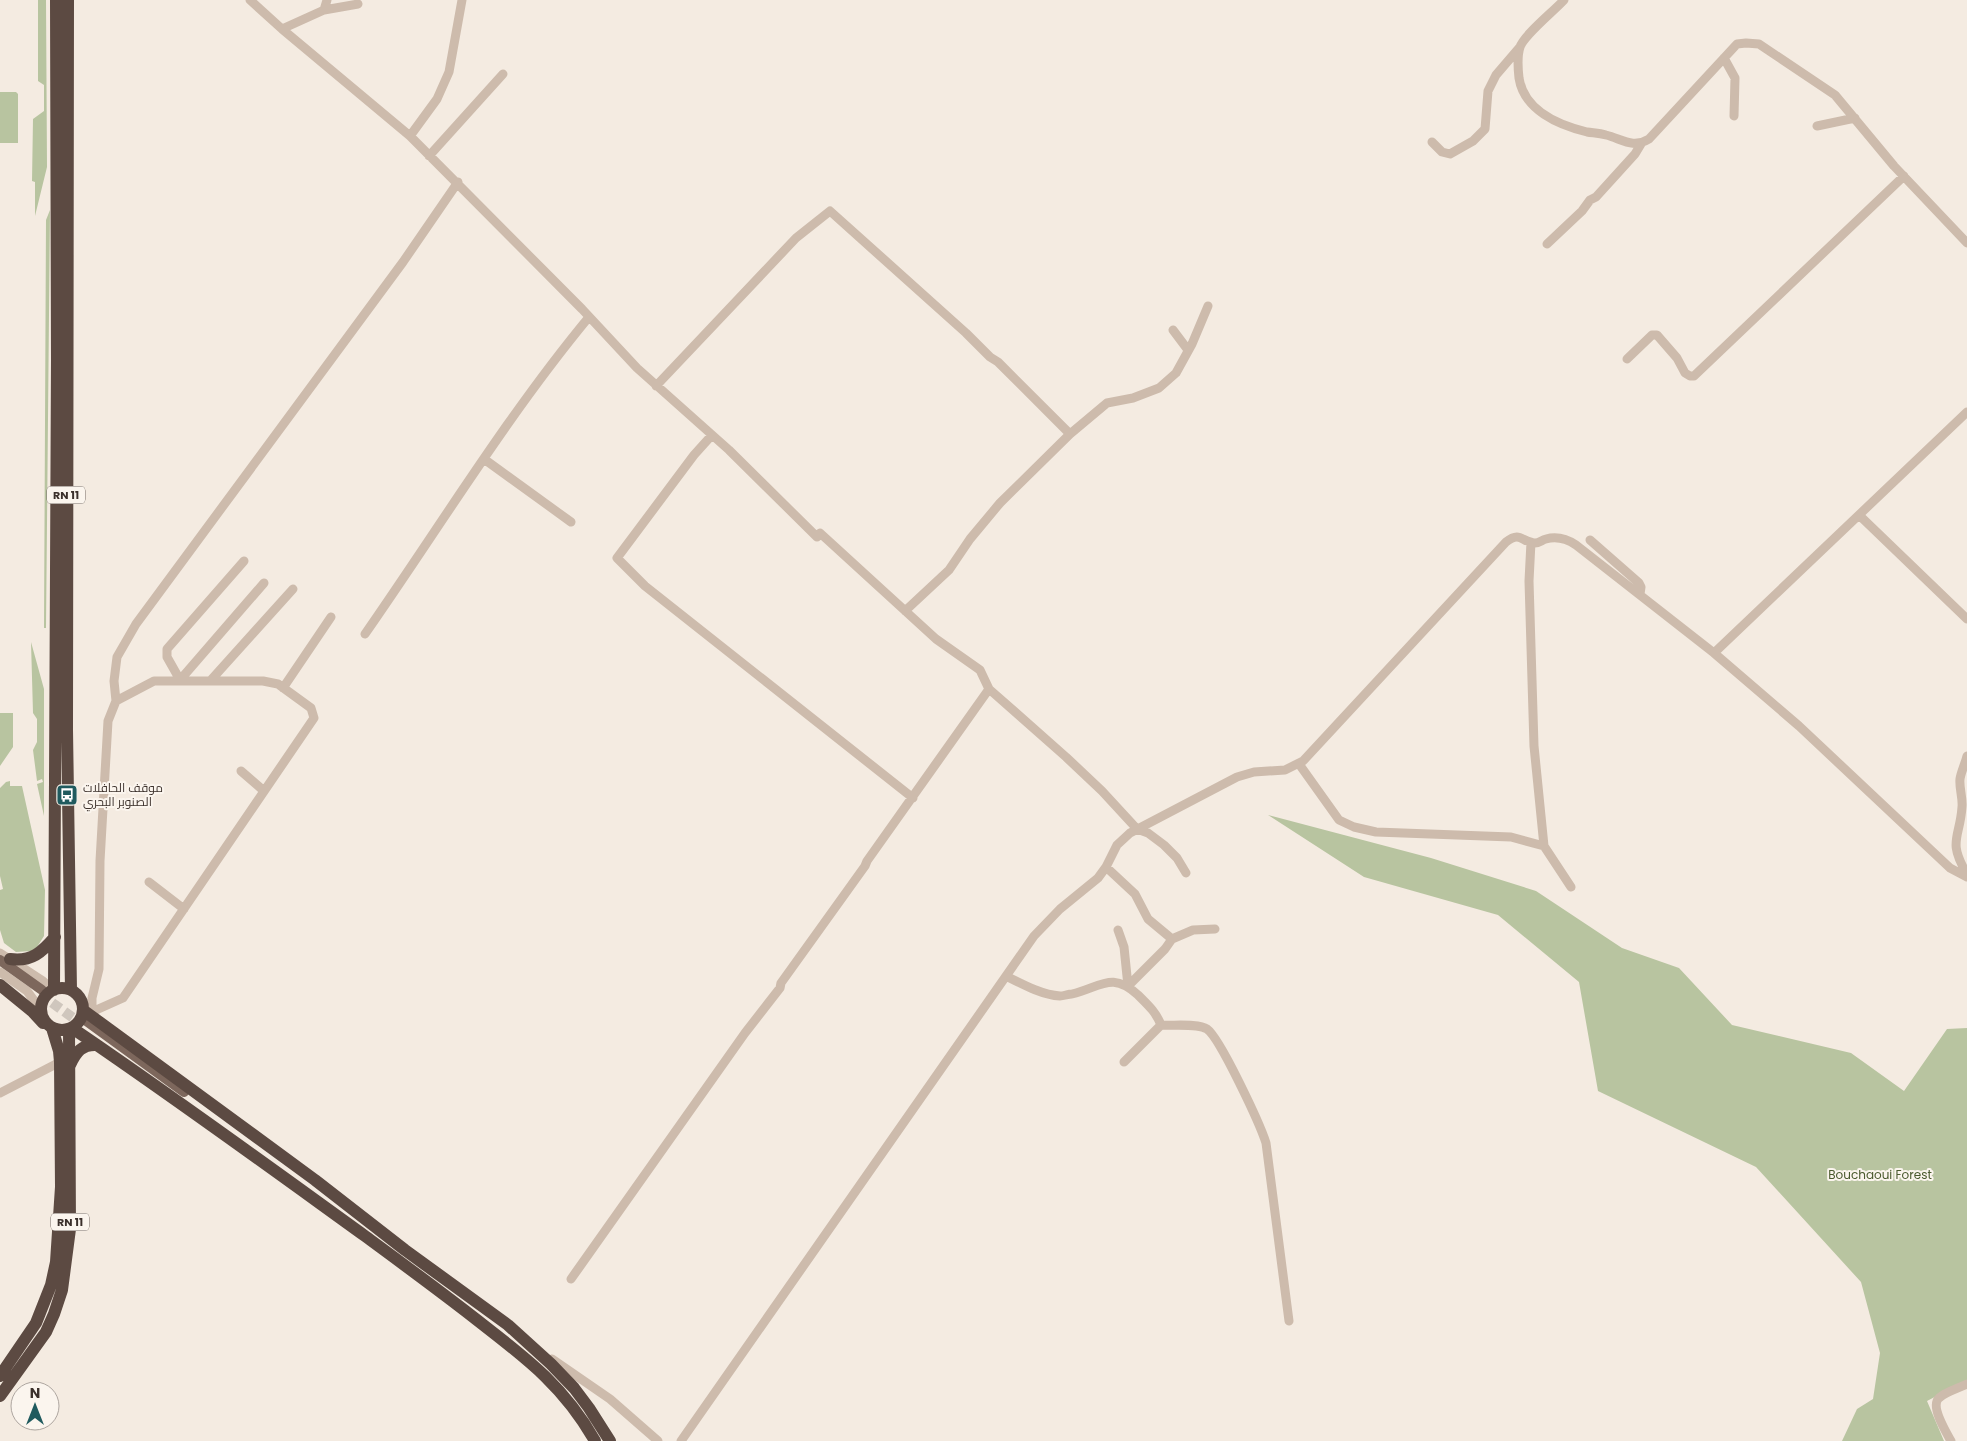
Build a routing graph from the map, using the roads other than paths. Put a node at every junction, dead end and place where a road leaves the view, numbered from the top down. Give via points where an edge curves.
1 (56, 0) edge
2 (68, 0) edge
3 (250, 0) edge
4 (327, 0) edge
5 (462, 0) edge
6 (1564, 0) edge
7 (358, 4) dead end
8 (324, 10) junction
9 (282, 29) junction
10 (1520, 47) junction
11 (1724, 58) junction
12 (503, 74) dead end
13 (1734, 116) dead end
14 (1855, 118) junction
15 (1817, 126) dead end
16 (410, 136) junction
17 (1432, 142) dead end
18 (1641, 144) junction
19 (429, 156) junction
20 (1904, 176) junction
21 (457, 183) junction
22 (1967, 243) edge
23 (1548, 244) dead end
24 (1208, 306) dead end
25 (589, 317) junction
26 (1173, 330) dead end
27 (1188, 350) junction
28 (1627, 359) dead end
29 (656, 386) junction
30 (1967, 412) edge
31 (1070, 434) junction
32 (712, 435) junction
33 (484, 459) junction
34 (1859, 515) junction
35 (571, 522) dead end
36 (1590, 540) dead end
37 (1531, 542) junction
38 (244, 561) dead end
39 (264, 583) dead end
40 (293, 589) dead end
41 (1640, 594) junction
42 (905, 611) junction
43 (331, 617) dead end
44 (1967, 618) edge
45 (365, 634) dead end
46 (1714, 653) junction
47 (180, 680) junction
48 (211, 680) junction
49 (283, 688) junction
50 (989, 689) junction
51 (116, 701) junction
52 (1967, 756) edge
53 (1299, 764) junction
54 (241, 771) dead end
55 (264, 791) junction
56 (912, 798) junction
57 (1138, 829) junction
58 (1544, 846) junction
59 (1106, 867) junction
60 (1186, 873) dead end
61 (1967, 876) edge
62 (149, 882) dead end
63 (1571, 887) dead end
64 (184, 909) junction
65 (1215, 929) dead end
66 (1118, 930) dead end
67 (55, 937) junction
68 (1172, 939) junction
69 (3, 959) edge
70 (0, 972) edge
71 (1006, 976) junction
72 (0, 985) edge
73 (1128, 986) junction
74 (71, 990) junction
75 (47, 991) junction
76 (41, 1010) junction
77 (82, 1020) junction
78 (1161, 1025) junction
79 (52, 1028) junction
80 (97, 1045) junction
81 (58, 1048) junction
82 (1124, 1062) dead end
83 (65, 1063) junction
84 (0, 1093) edge
85 (306, 1193) junction
86 (571, 1279) dead end
87 (1289, 1321) dead end
88 (526, 1340) junction
89 (0, 1376) edge
90 (1967, 1384) edge
91 (0, 1396) edge
92 (595, 1441) edge
93 (610, 1441) edge
94 (658, 1441) edge
95 (681, 1441) edge
96 (1951, 1441) edge

1 - 67 highway, RN 11
2 - 74 highway, RN 11 via 67,730
3 - 9 street
4 - 8 street
5 - 16 street via 449,72 437,99
6 - 10 street
7 - 8 street
8 - 9 street
9 - 16 street
10 - 17 street via 1496,75 1488,92 1485,129 1473,141 1450,154 1442,152
10 - 18 street via 1520,88 1532,106 1552,120 1586,132
11 - 13 street via 1735,78
11 - 14 street via 1737,44 1759,44 1836,95
11 - 18 street
12 - 19 street
14 - 15 street
14 - 20 street
16 - 19 street
18 - 23 street via 1596,197
19 - 21 street
20 - 22 street
20 - 28 street via 1694,376 1686,373 1657,335 1652,334
21 - 25 street
21 - 51 street via 403,262 136,624 117,657
24 - 27 street
25 - 29 street
25 - 33 street
26 - 27 street
27 - 31 street via 1176,374 1159,388 1134,398 1107,403
29 - 31 street via 796,238 830,211 998,362
29 - 32 street
30 - 34 street
31 - 42 street via 1000,503 949,570
32 - 42 street
32 - 56 street via 617,558 646,586
33 - 35 street
33 - 45 street
34 - 44 street
34 - 46 street
36 - 41 street via 1639,583
37 - 41 street via 1551,538 1566,540
37 - 53 street via 1517,537 1506,542
37 - 58 street via 1529,582 1534,746
38 - 47 street via 167,649 167,657
39 - 47 street
40 - 48 street
41 - 46 street
42 - 50 street via 936,639 980,670
43 - 49 street
46 - 61 street via 1799,726 1950,868
47 - 48 street
47 - 51 street via 154,681
48 - 49 street via 263,681
49 - 55 street via 311,708 314,718
50 - 56 street
50 - 57 street via 1073,763
51 - 77 street via 108,721 100,861 99,969 92,998
52 - 61 street via 1960,779 1962,807 1956,848
53 - 57 street via 1284,770 1245,774
53 - 58 street via 1339,820 1354,827 1376,832 1511,837
54 - 55 street
55 - 64 street
56 - 86 street
57 - 59 street via 1117,845
57 - 60 street via 1164,845
58 - 63 street
59 - 68 street via 1135,894 1148,919
59 - 71 street via 1098,878 1042,926
62 - 64 street
64 - 77 street via 123,998
65 - 68 street via 1193,930
66 - 73 street via 1124,947
67 - 69 highway via 34,956 20,960
67 - 75 highway, RN 11
68 - 73 street
69 - 75 main road
70 - 76 street via 27,992
71 - 73 street via 1061,996 1109,982 1118,981
71 - 95 street
72 - 81 highway via 39,1018
73 - 78 street via 1156,1013
74 - 75 highway
74 - 77 highway via 80,998
75 - 76 highway
76 - 79 highway
77 - 79 highway via 63,1030
77 - 80 highway
77 - 83 highway, RN 11
77 - 85 main road via 284,1172
77 - 88 highway via 315,1180
78 - 82 street
78 - 87 street via 1201,1026 1208,1030 1224,1053 1261,1127 1268,1155
79 - 81 highway, RN 11
80 - 83 highway via 81,1048
80 - 85 highway
81 - 83 highway, RN 11
83 - 84 street
83 - 89 highway, RN 11 via 56,1262 51,1286 36,1323
83 - 91 highway, RN 11 via 70,1229 62,1290 46,1332
85 - 92 highway via 531,1362 563,1395
88 - 93 highway via 574,1388
88 - 94 street via 610,1400
90 - 96 street via 1939,1398 1936,1403

